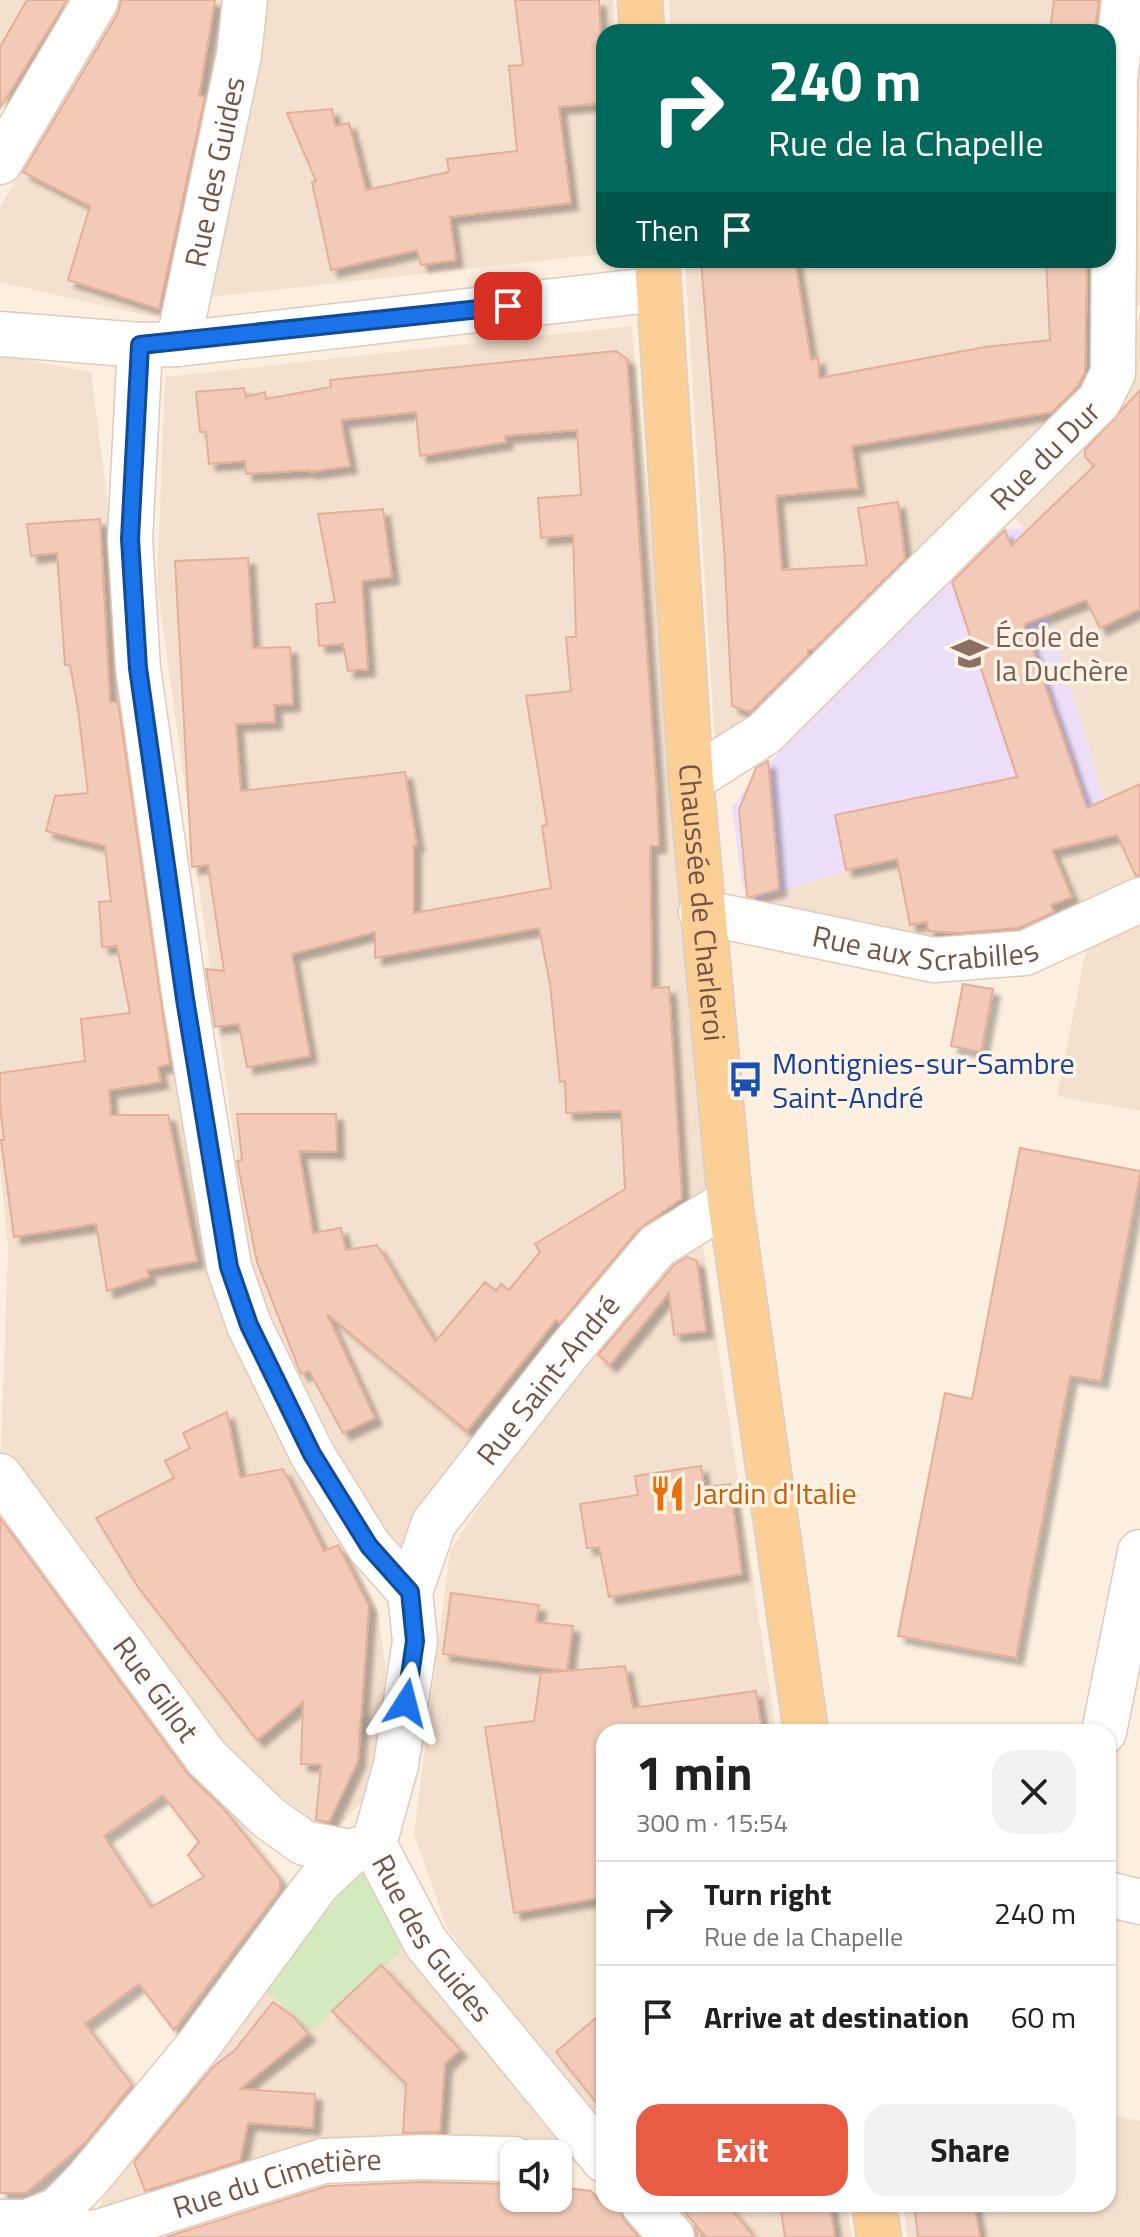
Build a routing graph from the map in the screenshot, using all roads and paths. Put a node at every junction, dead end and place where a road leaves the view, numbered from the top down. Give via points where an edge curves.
1 (96, 0) edge
2 (245, 0) edge
3 (640, 0) edge
4 (1124, 0) edge
5 (642, 24) edge
6 (1116, 71) edge
7 (0, 162) edge
8 (1114, 268) edge
9 (658, 274) edge
10 (0, 334) edge
11 (159, 344) junction
12 (691, 780) junction
13 (1140, 900) edge
14 (701, 912) junction
15 (730, 1201) junction
16 (0, 1476) edge
17 (1140, 1552) edge
18 (410, 1592) junction
19 (805, 1724) edge
20 (1106, 1724) edge
21 (362, 1848) junction
22 (1116, 1896) edge
23 (1140, 1902) edge
24 (585, 2155) edge
25 (500, 2159) edge
26 (650, 2212) edge
27 (875, 2212) edge
28 (19, 2227) edge
29 (672, 2237) edge
30 (879, 2237) edge

1 - 7 street
2 - 11 street, Rue des Guides via 239,55
3 - 5 main road
4 - 6 street, Rue du Dur
8 - 12 street, Rue du Dur via 1113,373 1099,401 765,733
9 - 11 street
9 - 12 main road, Chaussée de Charleroi
10 - 11 street
11 - 18 street, Rue des Guides via 130,539 138,668 229,1267 249,1325 312,1454 369,1546
12 - 14 main road, Chaussée de Charleroi
13 - 14 street, Rue aux Scrabilles via 1025,953 934,960
14 - 15 main road, Chaussée de Charleroi
15 - 18 street, Rue Saint-André via 657,1246 569,1351 434,1523
15 - 19 main road, Chaussée de Charleroi
16 - 21 street, Rue Gillot via 207,1758 269,1818 304,1843
17 - 20 street
18 - 21 street, Rue des Guides via 415,1641 396,1765
21 - 24 street, Rue des Guides via 426,1943
21 - 28 street via 318,1883 198,2046 87,2180 58,2210
22 - 23 street
25 - 28 street, Rue du Cimetière via 323,2161 102,2231 67,2237
26 - 29 street
27 - 30 main road

